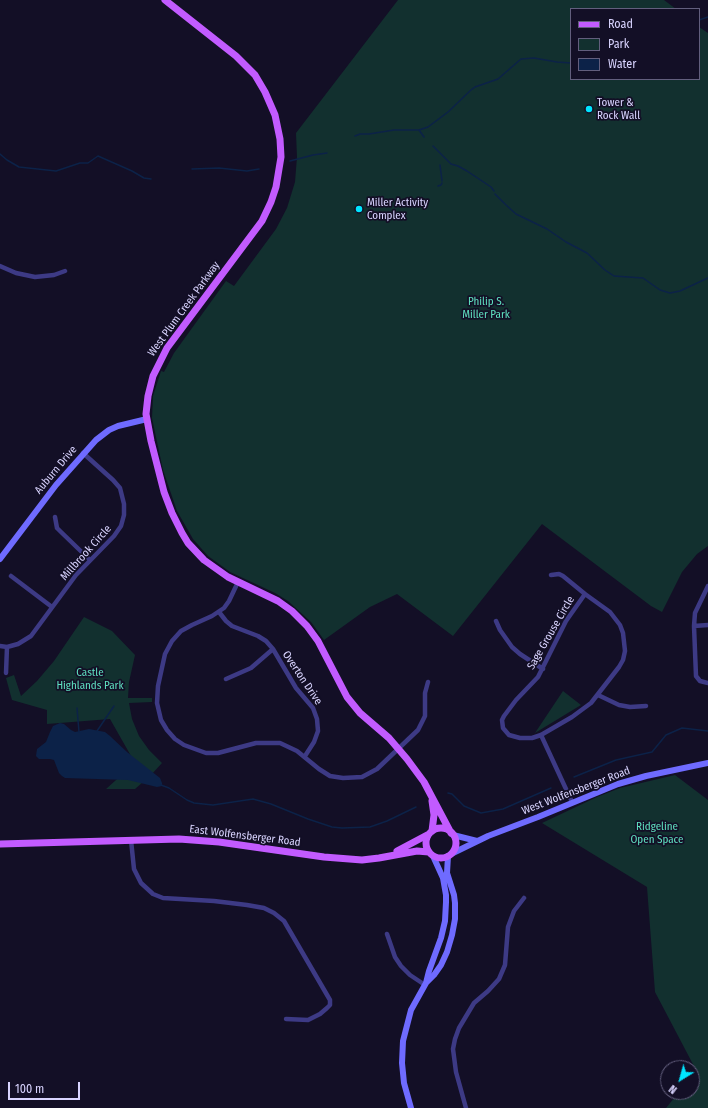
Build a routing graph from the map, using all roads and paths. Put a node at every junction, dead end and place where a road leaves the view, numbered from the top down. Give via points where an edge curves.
1 (165, 0) edge
2 (0, 266) edge
3 (65, 271) dead end
4 (147, 419) junction
5 (83, 453) junction
6 (55, 517) dead end
7 (0, 559) edge
8 (90, 560) junction
9 (552, 575) dead end
10 (11, 576) dead end
11 (238, 582) junction
12 (708, 586) edge
13 (585, 594) junction
14 (52, 607) junction
15 (219, 612) junction
16 (496, 621) dead end
17 (708, 625) edge
18 (694, 626) junction
19 (0, 646) edge
20 (7, 647) junction
21 (273, 649) junction
22 (542, 669) junction
23 (6, 673) dead end
24 (226, 679) dead end
25 (428, 682) dead end
26 (708, 683) edge
27 (598, 695) junction
28 (646, 706) dead end
29 (541, 735) junction
30 (400, 749) junction
31 (305, 756) junction
32 (708, 763) edge
33 (430, 793) junction
34 (572, 802) junction
35 (431, 833) junction
36 (452, 834) junction
37 (131, 840) junction
38 (477, 841) junction
39 (0, 844) edge
40 (431, 854) junction
41 (390, 855) junction
42 (450, 855) junction
43 (524, 898) dead end
44 (388, 934) dead end
45 (426, 984) junction
46 (286, 1019) dead end
47 (411, 1108) edge
48 (466, 1108) edge

1 - 4 main road, West Plum Creek Parkway via 236,56 255,75 275,115 281,157 275,190 262,221 161,357 150,386
2 - 3 street via 35,277
4 - 5 main road, Auburn Drive via 109,430
4 - 11 main road, West Plum Creek Parkway via 158,472 176,523 188,543 204,560
5 - 7 main road, Auburn Drive via 46,497
5 - 8 street, Millbrook Circle via 117,484 124,504 124,515 118,531
6 - 8 street via 57,528
8 - 14 street, Millbrook Circle via 76,574
9 - 13 street via 563,576
10 - 14 street
11 - 15 street via 227,604
11 - 30 main road, West Plum Creek Parkway via 278,601 299,618 318,641 347,697 360,713
12 - 18 street via 695,613
13 - 22 street, Sage Grouse Circle via 566,621
13 - 27 street, Sage Grouse Circle via 616,618 623,633 623,660
14 - 20 street, Millbrook Circle via 31,636
15 - 21 street, Overton Drive via 232,626 258,636
15 - 31 street via 185,628 167,649 156,697 164,725 179,742 206,753 225,752 256,743 274,742 286,745
16 - 22 street via 512,647
17 - 18 street
18 - 26 street via 696,676 700,681
19 - 20 street
20 - 23 street
21 - 24 street via 251,668
21 - 31 street, Overton Drive via 296,688 311,705 317,719 318,731
22 - 29 street, Sage Grouse Circle via 538,677 510,706 502,720 505,732 514,737 526,739
25 - 30 street via 424,721
27 - 28 street via 619,705
27 - 29 street, Sage Grouse Circle via 586,707
29 - 34 street
30 - 31 street via 377,769 355,778 330,776
30 - 33 main road, West Plum Creek Parkway
32 - 34 main road, West Wolfensberger Road via 618,784
33 - 35 main road, West Plum Creek Parkway via 434,815
33 - 36 main road, West Plum Creek Parkway
34 - 38 main road, West Wolfensberger Road
35 - 36 main road via 442,828
35 - 40 main road via 426,843
35 - 41 main road, East Wolfensberger Road
36 - 38 main road
36 - 42 main road via 456,845
37 - 39 main road, East Wolfensberger Road
37 - 41 main road, East Wolfensberger Road via 176,839 219,842 362,860
37 - 46 street via 134,869 141,883 153,894 163,898 214,901 264,908 284,921 330,1000 328,1008 308,1020
38 - 42 main road, West Wolfensberger Road
40 - 41 main road, East Wolfensberger Road via 417,851
40 - 42 main road via 440,858
40 - 45 main road via 443,878 446,902 442,934
42 - 45 main road via 447,873 454,895 454,927 444,959
43 - 48 street via 511,918 505,965 499,979 474,1003 459,1028 454,1049 456,1072
44 - 45 street via 395,957 401,966 410,975
45 - 47 main road via 411,1010 403,1041 404,1083

